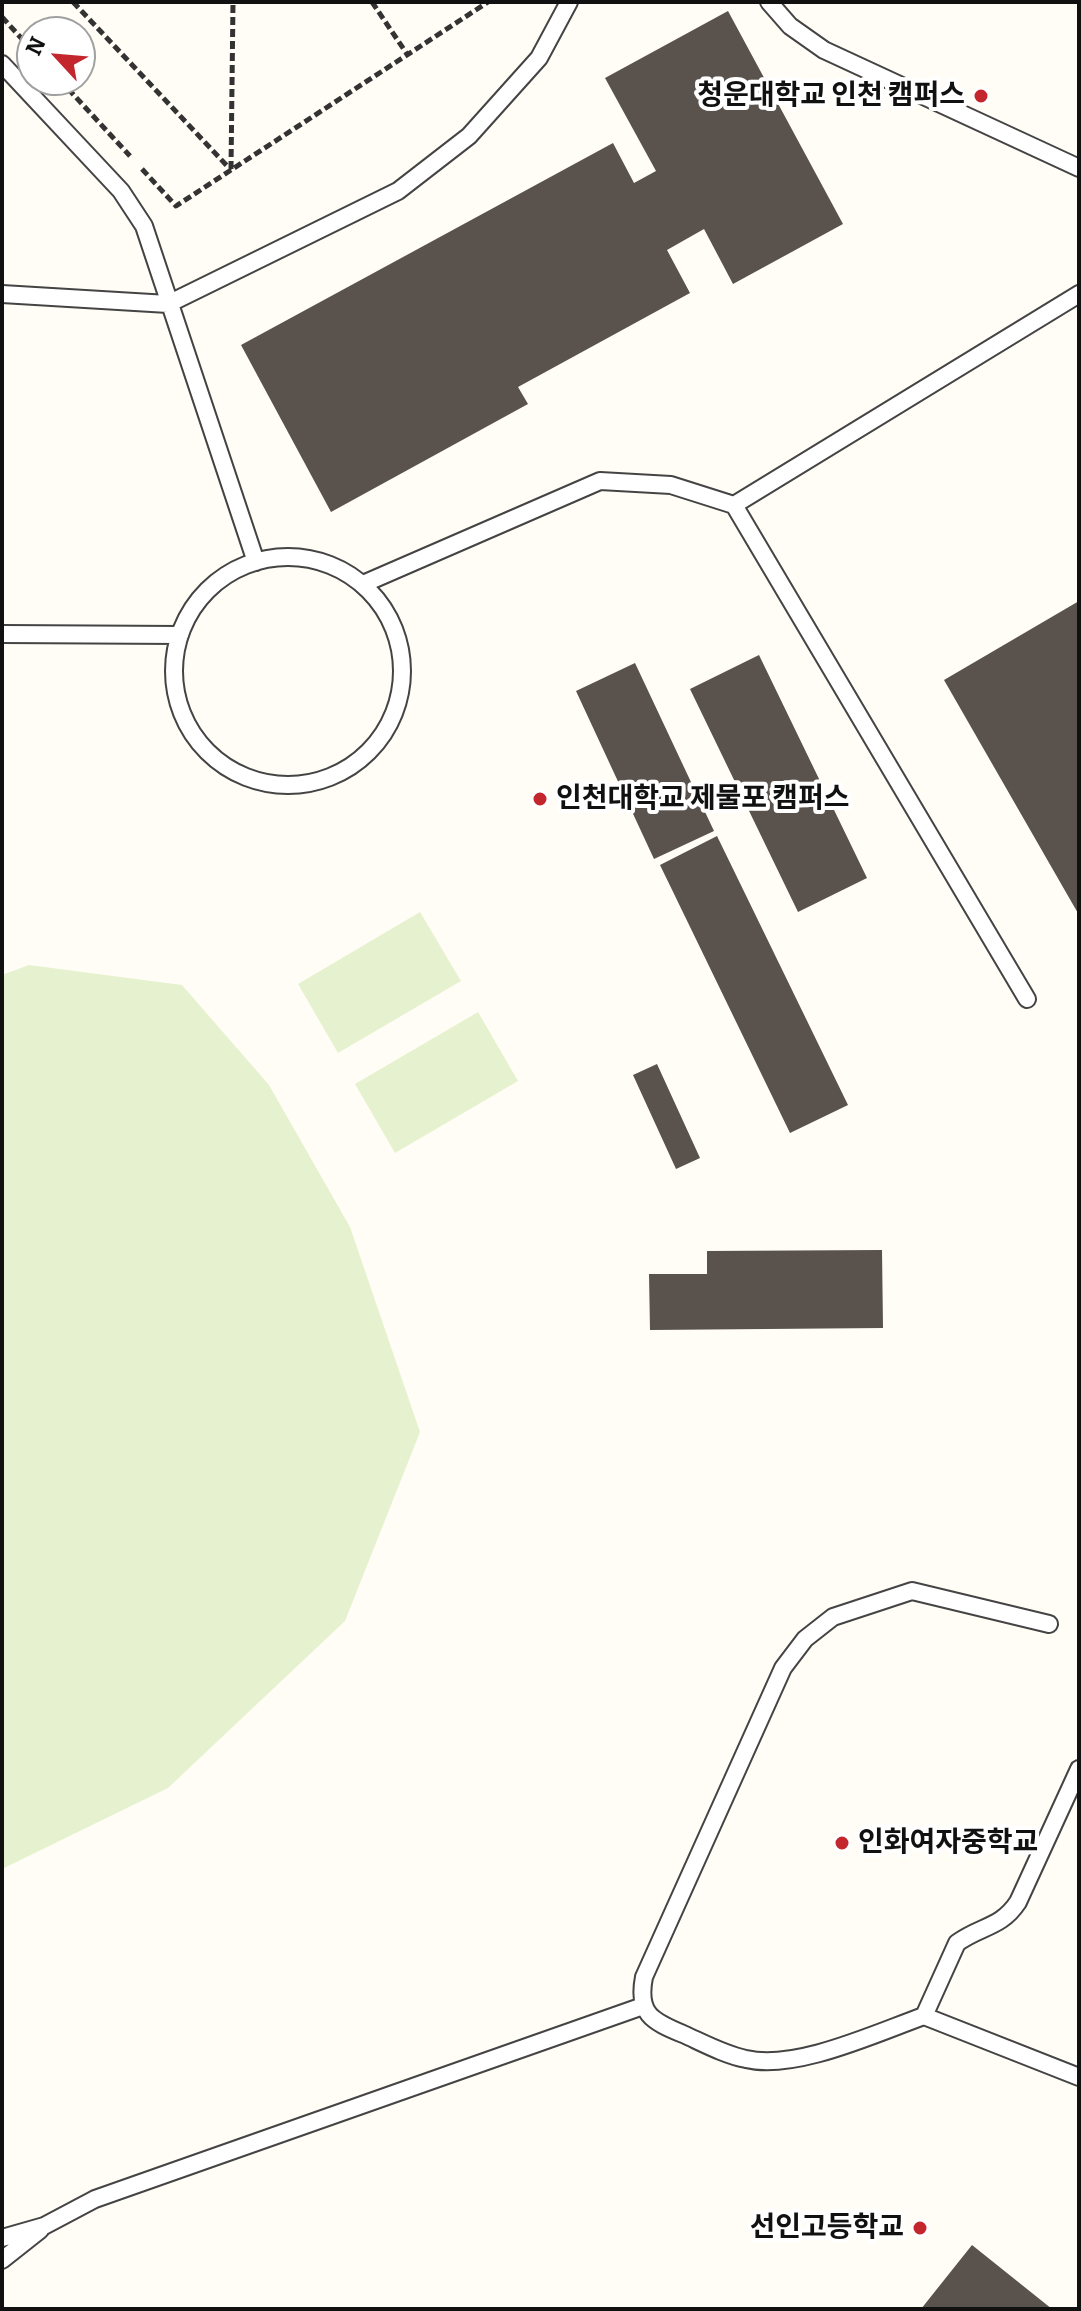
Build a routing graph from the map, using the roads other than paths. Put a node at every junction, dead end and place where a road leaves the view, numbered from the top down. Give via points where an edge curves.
1 (569, 2) edge
2 (769, 2) edge
3 (2, 64) edge
4 (1079, 168) edge
5 (2, 294) edge
6 (1079, 294) edge
7 (168, 304) junction
8 (734, 505) junction
9 (256, 562) junction
10 (363, 584) junction
11 (2, 634) edge
12 (180, 635) junction
13 (1027, 999) dead end
14 (1049, 1624) dead end
15 (1079, 1769) edge
16 (643, 2006) junction
17 (924, 2016) junction
18 (1079, 2077) edge
19 (44, 2226) junction
20 (2, 2238) edge
21 (2, 2260) edge

1 - 7 lane via 539,58 469,136 398,191
2 - 4 lane via 790,26 824,50
3 - 7 lane via 121,191 144,226
5 - 7 lane
6 - 8 lane
7 - 9 lane
8 - 10 lane via 671,485 600,481
8 - 13 lane
9 - 10 lane via 278,557 324,562
9 - 12 lane via 235,570 201,597
10 - 12 lane via 393,625 401,652 397,707 368,754 321,782 266,784 216,761 183,717 175,690
11 - 12 lane
14 - 16 lane via 912,1591 833,1617 805,1639 783,1668 644,1977
15 - 17 lane via 1018,1902 999,1923 957,1943
16 - 17 lane via 669,2029 766,2062 803,2057
16 - 19 lane via 95,2199
17 - 18 lane
19 - 20 lane
19 - 21 lane

